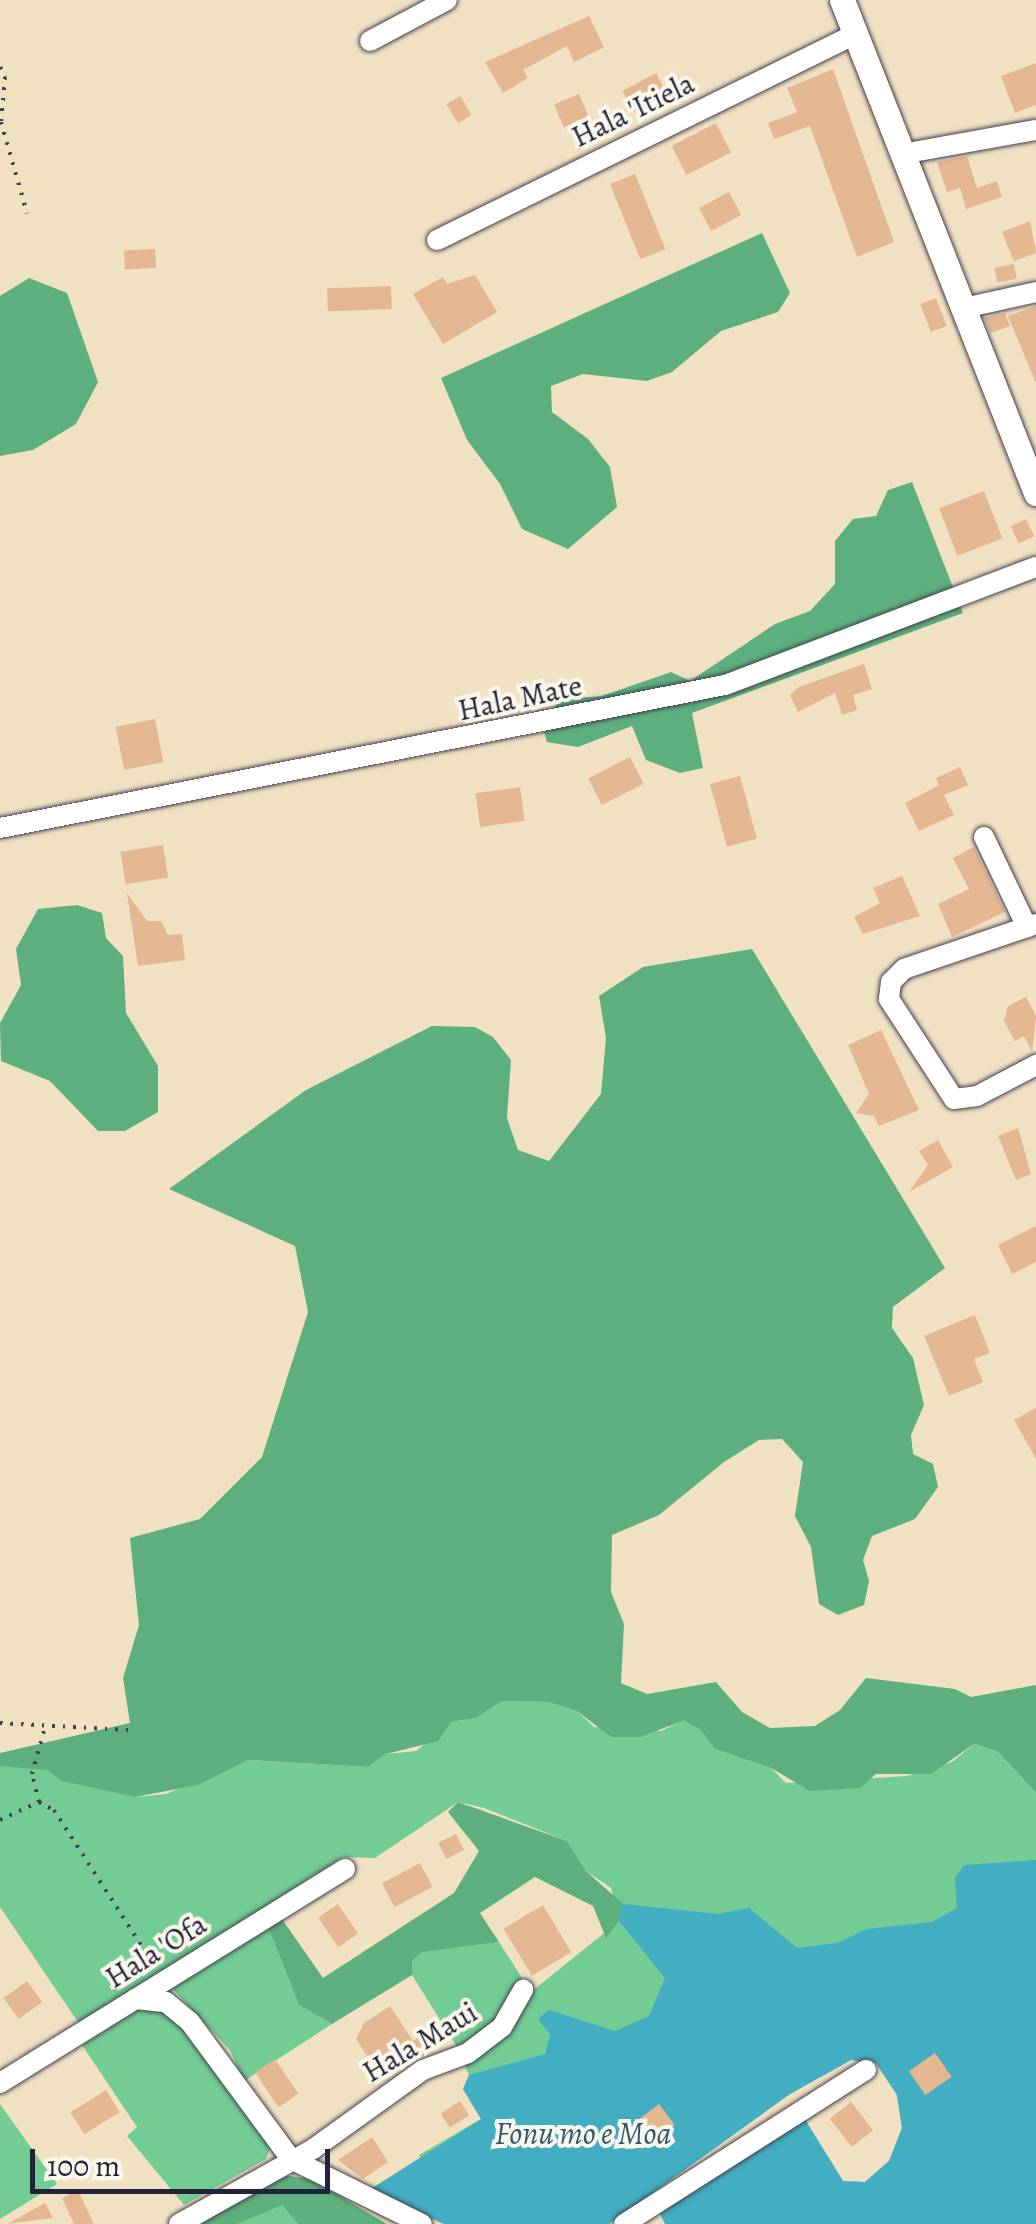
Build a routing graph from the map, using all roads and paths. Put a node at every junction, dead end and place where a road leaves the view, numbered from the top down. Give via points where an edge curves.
1 (447, 0) edge
2 (842, 0) edge
3 (854, 34) junction
4 (370, 41) dead end
5 (0, 68) edge
6 (1036, 130) edge
7 (902, 154) junction
8 (27, 213) dead end
9 (437, 240) dead end
10 (1036, 292) edge
11 (964, 308) junction
12 (1036, 493) edge
13 (1036, 567) edge
14 (0, 828) edge
15 (984, 837) dead end
16 (1032, 926) edge
17 (1036, 1065) edge
18 (0, 1723) edge
19 (46, 1727) junction
20 (128, 1730) dead end
21 (39, 1802) junction
22 (0, 1820) edge
23 (344, 1869) dead end
24 (523, 1990) dead end
25 (144, 1994) junction
26 (866, 2070) dead end
27 (0, 2083) edge
28 (291, 2159) junction
29 (180, 2224) edge
30 (422, 2224) edge
31 (624, 2224) edge

1 - 4 street
2 - 3 street
3 - 7 street
3 - 9 street, Hala 'Itiela
5 - 8 path via 1,122
6 - 7 street
7 - 11 street
10 - 11 street
11 - 12 street
13 - 14 street, Hala Mate via 724,685
15 - 16 street
16 - 17 street via 904,968 891,982 889,999 954,1100 977,1096
18 - 19 path
19 - 20 path
19 - 21 path via 32,1774
21 - 22 path
21 - 25 path via 54,1810 145,1946 155,1968
23 - 25 street, Hala 'Ofa
24 - 28 street, Hala Maui via 502,2026 468,2053 423,2070
25 - 27 street, Hala 'Ofa
25 - 28 street via 190,2022
26 - 31 street
28 - 29 street, Hala Maui
28 - 30 street

